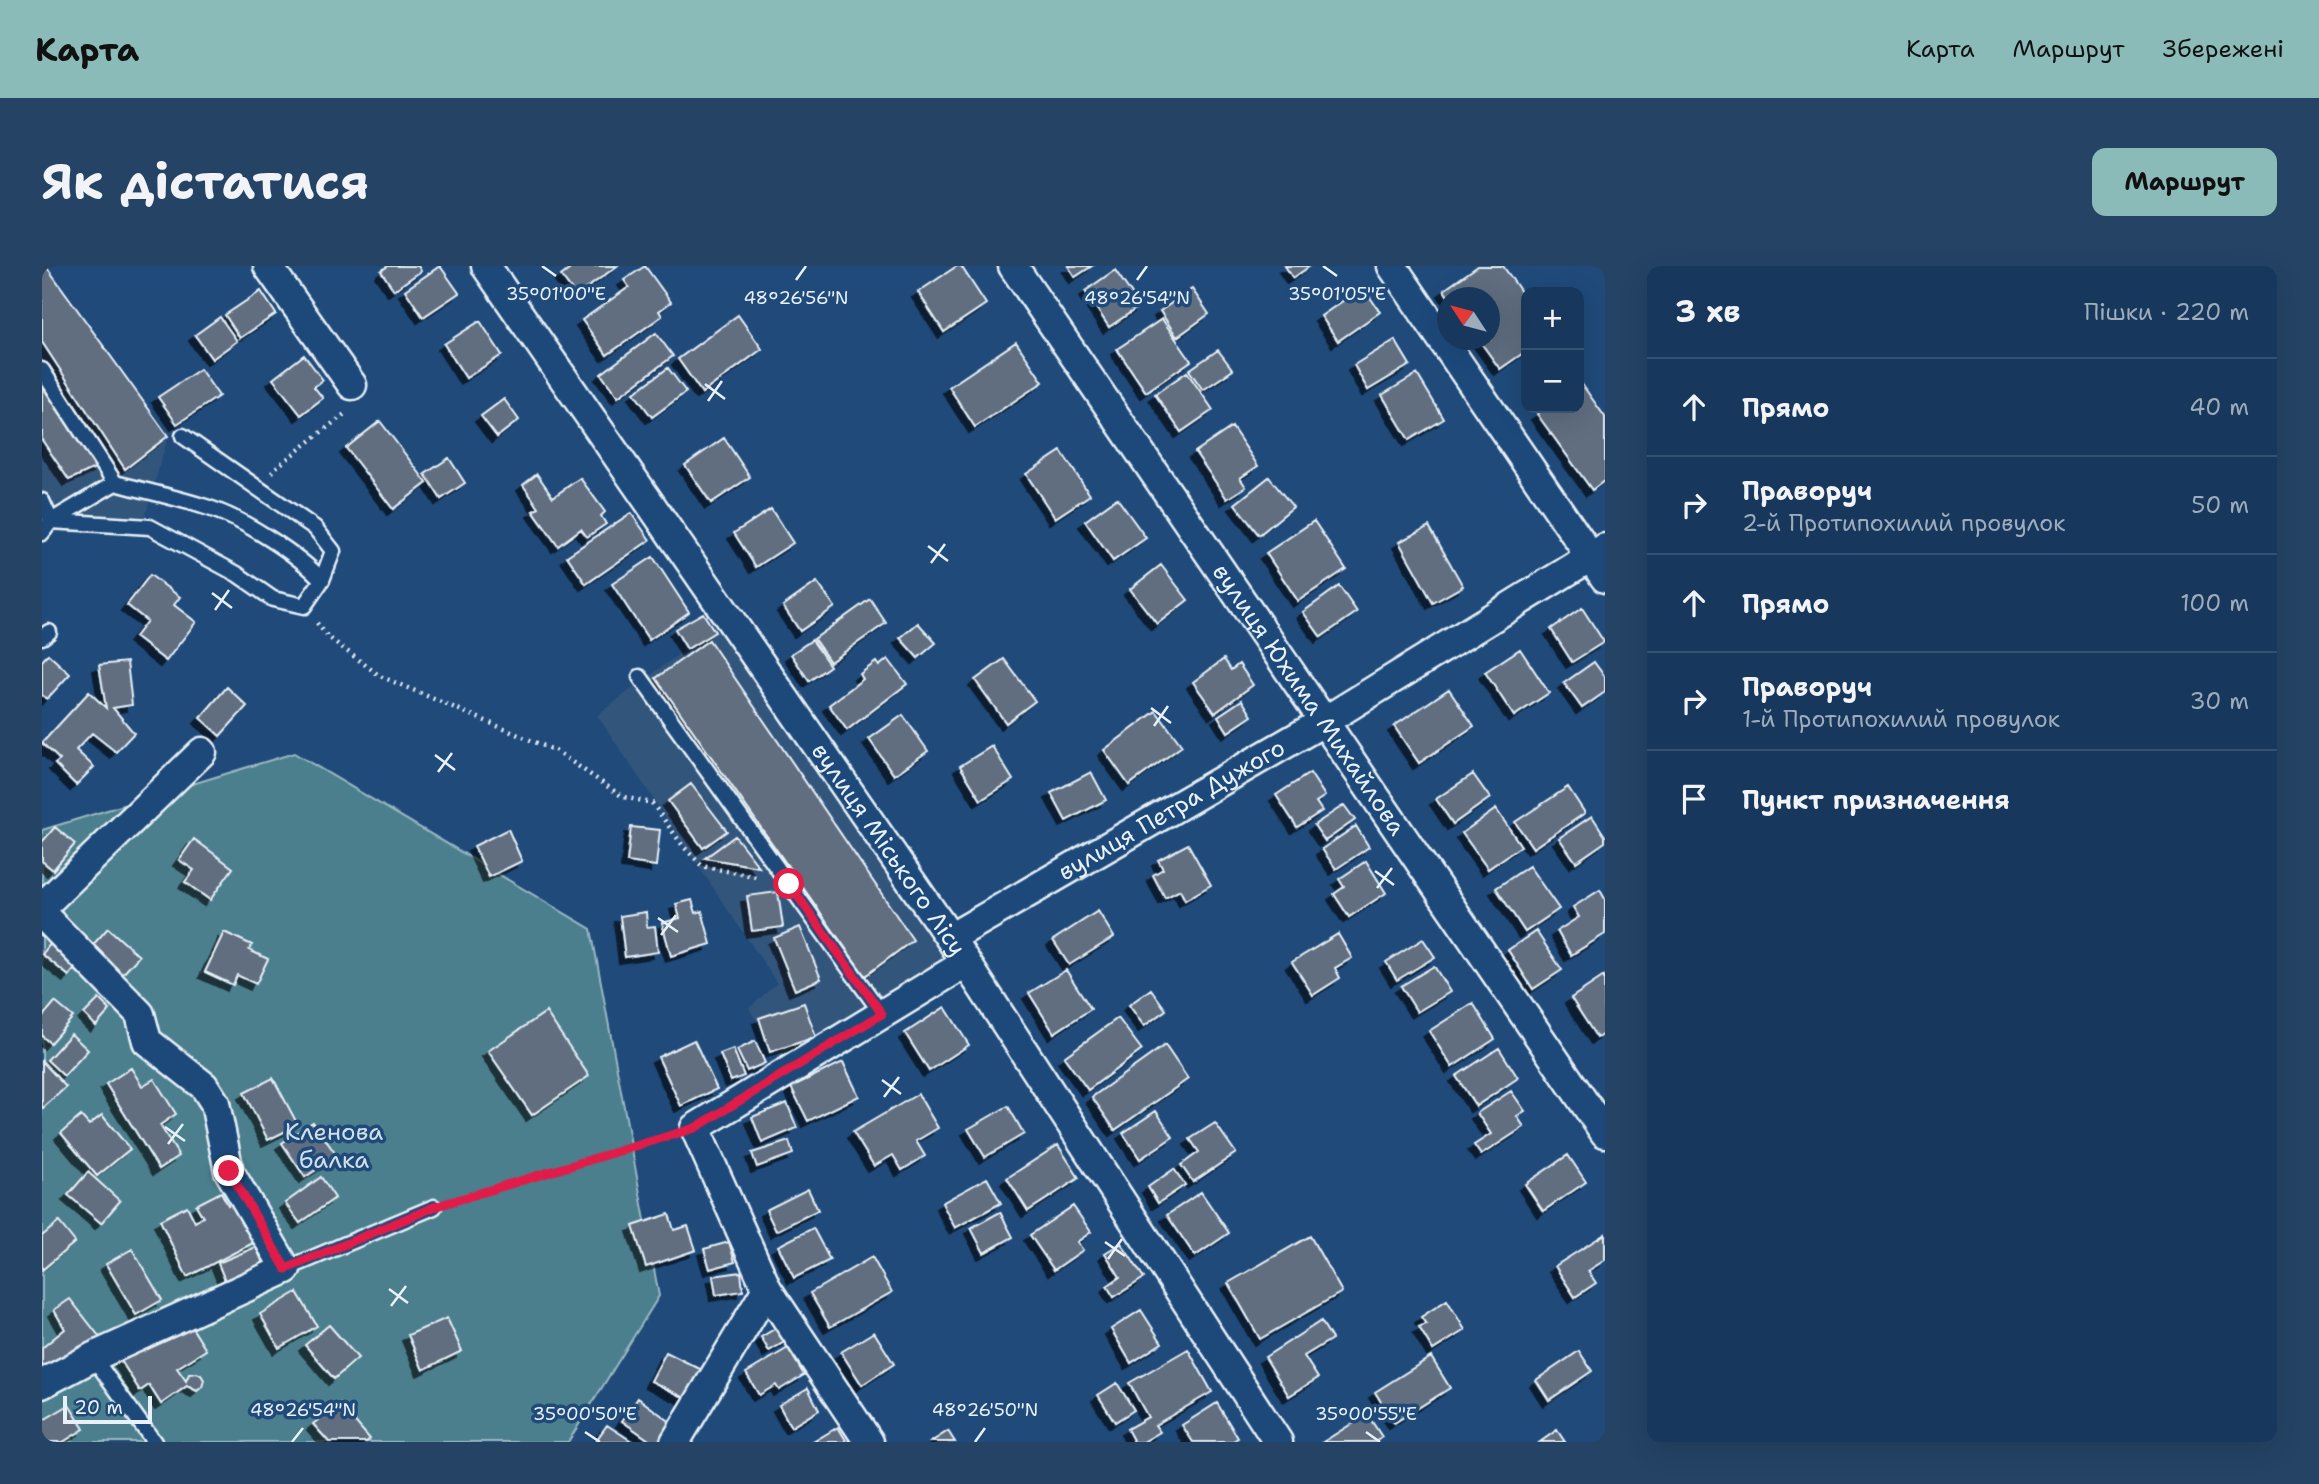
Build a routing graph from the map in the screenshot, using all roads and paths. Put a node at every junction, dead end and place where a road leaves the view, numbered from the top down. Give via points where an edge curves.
1 (268, 266) edge
2 (486, 266) edge
3 (1013, 266) edge
4 (1392, 266) edge
5 (42, 370) edge
6 (352, 385) joint
7 (183, 436) dead end
8 (274, 469) dead end
9 (115, 483) junction
10 (42, 501) edge
11 (51, 521) junction
12 (42, 533) edge
13 (1600, 561) edge
14 (322, 580) junction
15 (304, 606) junction
16 (640, 677) dead end
17 (1324, 722) junction
18 (202, 752) dead end
19 (789, 884) junction
20 (42, 907) edge
21 (42, 914) edge
22 (950, 938) junction
23 (966, 963) junction
24 (882, 1014) junction
25 (695, 1128) junction
26 (1605, 1133) edge
27 (434, 1207) joint
28 (286, 1269) junction
29 (767, 1289) junction
30 (93, 1357) junction
31 (42, 1384) edge
32 (154, 1442) edge
33 (675, 1442) edge
34 (869, 1442) edge
35 (1278, 1442) edge

1 - 6 street
2 - 22 street, вулиця Міського Лісу
3 - 17 street, вулиця Юхима Михайлова
4 - 13 street
5 - 9 lane
6 - 8 path via 348,412
7 - 14 lane via 315,528 333,551
9 - 11 lane
9 - 14 lane via 212,509 306,563
10 - 11 lane
11 - 12 lane
11 - 15 lane via 150,527 273,599
13 - 17 street, вулиця Петра Дужого
14 - 15 lane
15 - 19 path via 327,636 380,676 556,751 623,796 652,803 702,866
16 - 19 lane
17 - 22 street, вулиця Петра Дужого
17 - 26 street, вулиця Юхима Михайлова
18 - 20 street
19 - 24 lane
21 - 28 street via 141,1014 147,1041 204,1086 215,1103 229,1171
22 - 23 street, вулиця Міського Лісу
23 - 24 street
23 - 35 street, вулиця Міського Лісу
24 - 25 street
25 - 27 path
25 - 29 street
27 - 28 lane
28 - 30 street
29 - 33 street
29 - 34 street
30 - 31 street
30 - 32 lane

